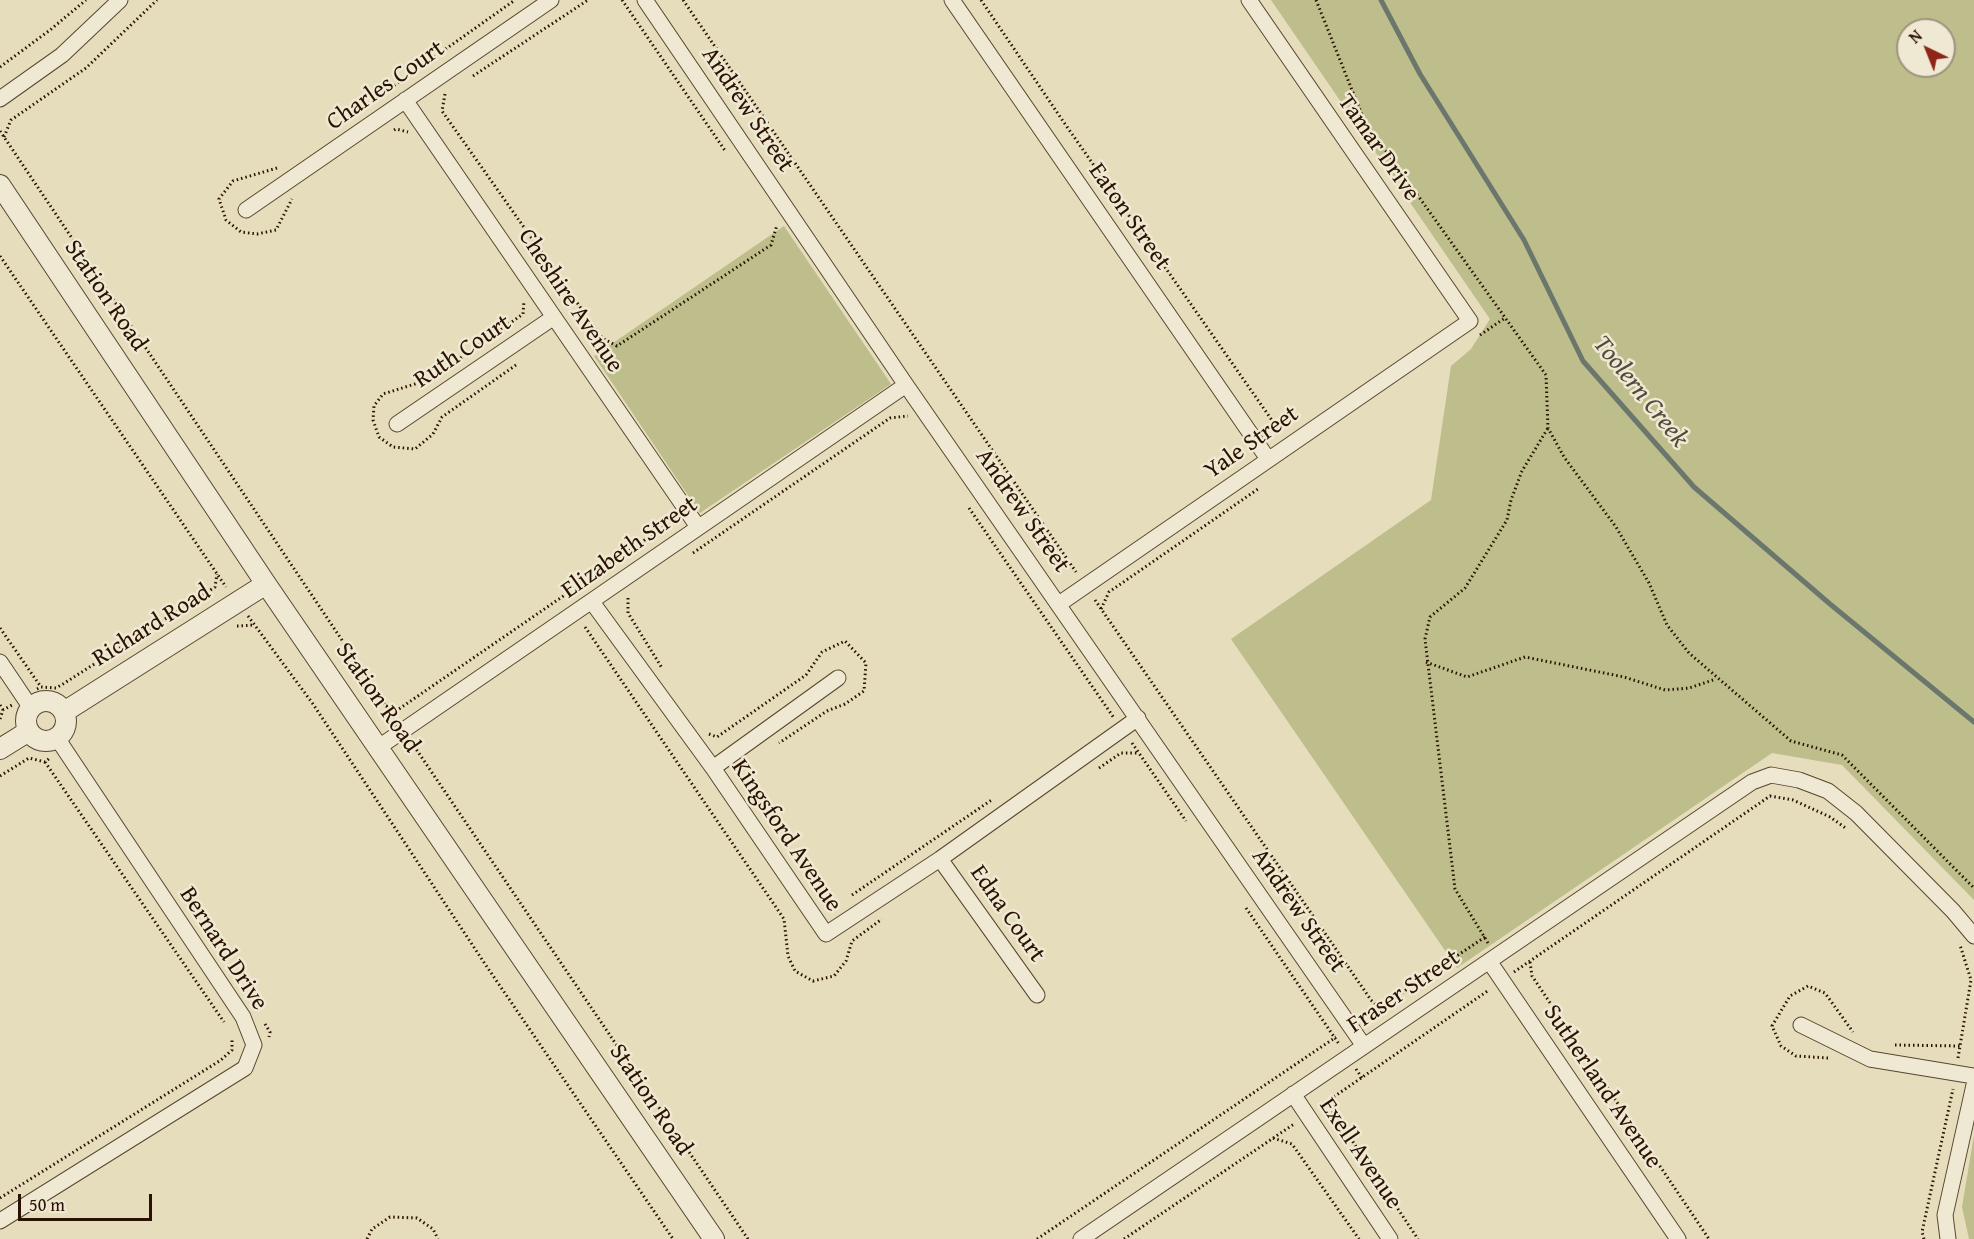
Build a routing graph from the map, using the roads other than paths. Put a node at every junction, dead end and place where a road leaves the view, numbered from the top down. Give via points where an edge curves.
1 (120, 0) edge
2 (551, 0) edge
3 (645, 0) edge
4 (952, 0) edge
5 (1249, 0) edge
6 (0, 99) edge
7 (405, 100) junction
8 (0, 185) edge
9 (246, 210) dead end
10 (554, 317) junction
11 (1470, 321) joint
12 (906, 385) junction
13 (397, 424) dead end
14 (1264, 453) junction
15 (698, 527) junction
16 (266, 584) junction
17 (592, 602) junction
18 (1059, 604) junction
19 (0, 662) edge
20 (838, 678) dead end
21 (27, 703) junction
22 (64, 712) junction
23 (1138, 718) junction
24 (29, 731) junction
25 (60, 744) junction
26 (379, 747) junction
27 (0, 749) edge
28 (713, 768) junction
29 (940, 859) junction
30 (1974, 936) edge
31 (1492, 958) junction
32 (1037, 995) dead end
33 (1801, 1025) dead end
34 (1364, 1046) junction
35 (1974, 1076) edge
36 (1974, 1085) edge
37 (1293, 1094) junction
38 (0, 1221) edge
39 (706, 1236) edge
40 (1086, 1237) edge
41 (1390, 1239) edge
42 (1678, 1239) edge
43 (1948, 1239) edge

1 - 6 street via 62,55
2 - 7 street, Charles Court
3 - 12 street, Andrew Street
4 - 14 street, Eaton Street
5 - 11 street, Tamar Drive
7 - 9 street, Charles Court
7 - 10 street, Cheshire Avenue
8 - 16 street, Station Road
10 - 13 street, Ruth Court
10 - 15 street, Cheshire Avenue
11 - 14 street, Yale Street
12 - 15 street, Elizabeth Street
12 - 18 street, Andrew Street
14 - 18 street, Yale Street
15 - 17 street, Elizabeth Street
16 - 22 street, Richard Road
16 - 26 street, Station Road
17 - 26 street, Elizabeth Street
17 - 28 street, Kingsford Avenue
18 - 23 street, Andrew Street
19 - 21 street
20 - 28 street
21 - 22 street via 48,701
21 - 24 street
22 - 25 street via 67,717
23 - 29 street, Kingsford Avenue
23 - 34 street, Andrew Street
24 - 25 street via 38,740
24 - 27 street
25 - 38 street, Bernard Drive via 243,1017 254,1045 245,1068
26 - 39 street, Station Road
28 - 29 street, Kingsford Avenue via 826,933
29 - 32 street, Edna Court
30 - 31 street, Fraser Street via 1856,813 1828,791 1771,775 1752,782
31 - 34 street, Fraser Street
31 - 42 street, Sutherland Avenue via 1502,981
33 - 35 street via 1870,1059
34 - 37 street, Fraser Street
36 - 43 street via 1945,1215
37 - 40 street, Fraser Street
37 - 41 street, Exell Avenue

